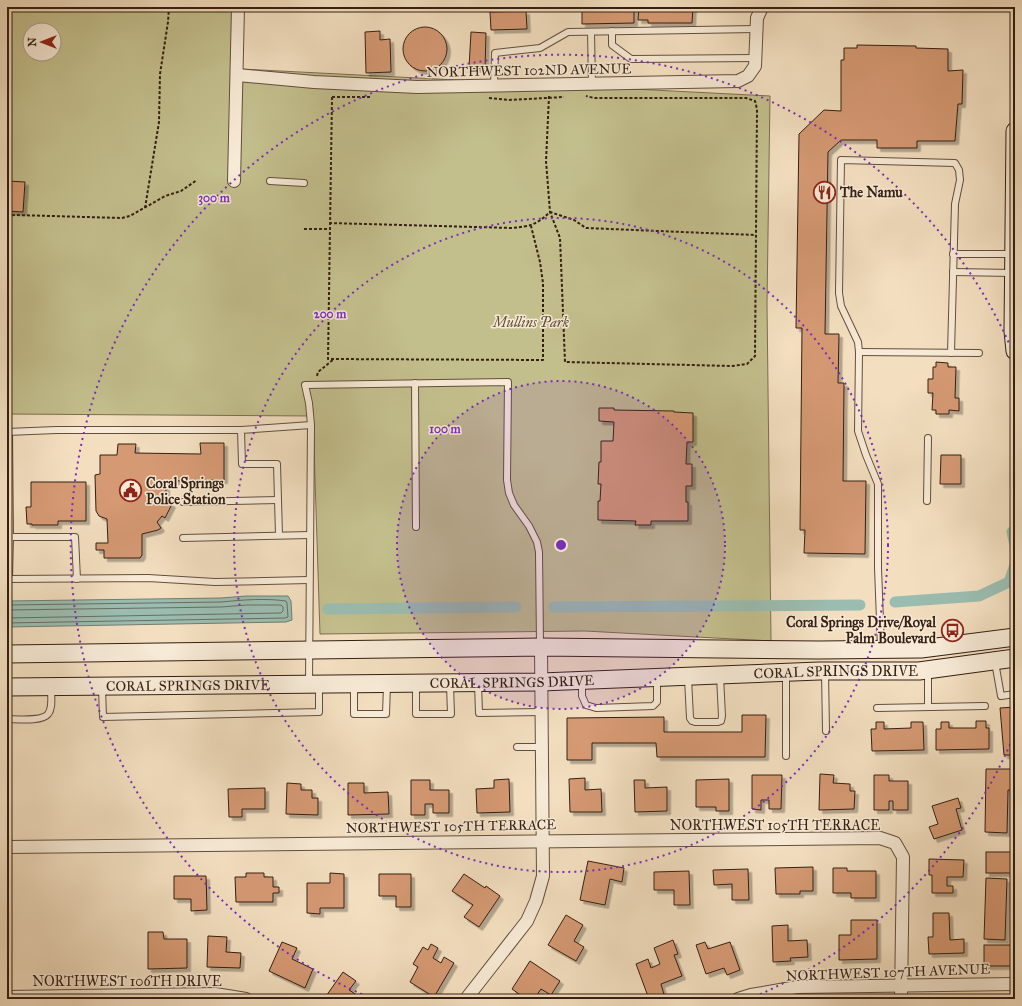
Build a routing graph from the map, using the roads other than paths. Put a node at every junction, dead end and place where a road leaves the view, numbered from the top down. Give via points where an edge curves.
1 (238, 7) edge
2 (762, 7) edge
3 (756, 29) junction
4 (612, 31) junction
5 (591, 32) junction
6 (755, 58) junction
7 (237, 75) junction
8 (592, 84) junction
9 (494, 86) junction
10 (1015, 131) edge
11 (234, 181) dead end
12 (270, 181) dead end
13 (304, 183) dead end
14 (953, 254) junction
15 (1014, 254) edge
16 (952, 272) junction
17 (1014, 273) edge
18 (1015, 351) edge
19 (859, 352) junction
20 (951, 353) junction
21 (979, 353) dead end
22 (415, 383) junction
23 (311, 425) junction
24 (241, 430) junction
25 (8, 432) edge
26 (928, 438) dead end
27 (278, 500) junction
28 (927, 501) dead end
29 (184, 502) dead end
30 (416, 527) dead end
31 (310, 534) junction
32 (279, 535) junction
33 (9, 537) edge
34 (184, 538) dead end
35 (8, 579) edge
36 (77, 579) junction
37 (309, 580) junction
38 (1015, 637) edge
39 (540, 647) junction
40 (882, 649) junction
41 (309, 650) junction
42 (7, 654) edge
43 (1015, 658) edge
44 (995, 661) junction
45 (928, 670) junction
46 (825, 672) junction
47 (786, 673) junction
48 (720, 675) junction
49 (688, 676) junction
50 (657, 678) junction
51 (582, 680) junction
52 (540, 682) junction
53 (387, 683) junction
54 (416, 683) junction
55 (450, 683) junction
56 (478, 683) junction
57 (314, 684) junction
58 (354, 684) junction
59 (102, 686) junction
60 (51, 687) junction
61 (7, 688) edge
62 (1015, 694) edge
63 (985, 706) dead end
64 (928, 707) junction
65 (877, 708) dead end
66 (541, 712) junction
67 (7, 720) edge
68 (826, 731) dead end
69 (541, 747) junction
70 (517, 748) dead end
71 (786, 756) dead end
72 (542, 840) junction
73 (7, 847) edge
74 (1015, 984) edge
75 (901, 987) junction
76 (7, 996) edge
77 (246, 999) edge
78 (466, 999) edge
79 (738, 999) edge
80 (901, 999) edge

1 - 7 street
2 - 3 street, NORTHWEST 102ND AVENUE
3 - 4 lane
3 - 6 street, NORTHWEST 102ND AVENUE
4 - 5 lane
4 - 6 lane via 612,45 631,59
5 - 8 lane
5 - 9 lane via 568,32 540,48 495,53
6 - 8 street, NORTHWEST 102ND AVENUE via 755,66 748,76 738,81
7 - 9 street, NORTHWEST 102ND AVENUE via 324,83 418,87
7 - 11 street
8 - 9 street, NORTHWEST 102ND AVENUE
10 - 15 main road
12 - 13 lane
14 - 15 lane
14 - 16 lane
14 - 19 lane via 955,204 960,180 955,163 841,160 839,293 841,306 858,342
15 - 17 main road
16 - 17 lane
16 - 20 lane
17 - 18 main road
19 - 20 lane
19 - 40 lane via 858,431 878,484 878,568
20 - 21 lane
22 - 23 lane via 306,384
22 - 30 lane
22 - 39 lane via 508,382 507,480 512,499 529,526 539,552
23 - 24 lane
23 - 31 lane
24 - 25 lane
24 - 27 lane via 242,464 277,464
25 - 33 lane
26 - 28 lane
27 - 29 lane
27 - 32 lane
31 - 32 lane
31 - 37 lane
32 - 34 lane
33 - 35 lane
33 - 36 lane via 75,536
35 - 36 lane
36 - 37 lane via 148,578 215,582
37 - 41 lane
38 - 40 main road, CORAL SPRINGS DRIVE via 921,649
39 - 40 main road, CORAL SPRINGS DRIVE
39 - 41 main road, CORAL SPRINGS DRIVE
39 - 52 street
41 - 42 main road, CORAL SPRINGS DRIVE
41 - 57 lane
43 - 44 main road, CORAL SPRINGS DRIVE
44 - 45 main road, CORAL SPRINGS DRIVE
44 - 62 lane via 1002,696
45 - 46 main road, CORAL SPRINGS DRIVE
45 - 64 lane
46 - 47 main road, CORAL SPRINGS DRIVE
46 - 68 lane
47 - 48 main road, CORAL SPRINGS DRIVE
47 - 71 lane
48 - 49 main road, CORAL SPRINGS DRIVE
48 - 49 lane via 722,716 718,722 695,722 690,718
49 - 50 main road, CORAL SPRINGS DRIVE
50 - 51 main road, CORAL SPRINGS DRIVE
50 - 51 lane via 657,702 653,706 586,706
51 - 52 main road, CORAL SPRINGS DRIVE
52 - 56 main road, CORAL SPRINGS DRIVE
52 - 66 street
53 - 54 main road, CORAL SPRINGS DRIVE
53 - 58 main road, CORAL SPRINGS DRIVE
53 - 58 lane via 386,714 354,714
54 - 55 main road, CORAL SPRINGS DRIVE
54 - 55 lane via 416,714 451,714
55 - 56 main road, CORAL SPRINGS DRIVE
56 - 66 lane via 479,713
57 - 58 main road, CORAL SPRINGS DRIVE
57 - 59 main road, CORAL SPRINGS DRIVE
57 - 59 lane via 319,712 103,717
59 - 60 main road, CORAL SPRINGS DRIVE
60 - 61 main road, CORAL SPRINGS DRIVE
60 - 67 lane via 50,707 48,714 42,719
63 - 64 lane
64 - 65 lane
66 - 69 street
69 - 70 lane
69 - 72 street
72 - 73 street, NORTHWEST 105TH TERRACE
72 - 75 street, NORTHWEST 105TH TERRACE via 880,838 895,843 903,857
72 - 78 street via 542,876 536,901 527,921
74 - 75 street, NORTHWEST 107TH AVENUE
75 - 79 street, NORTHWEST 107TH AVENUE via 797,987
75 - 80 street
76 - 77 street, NORTHWEST 106TH DRIVE via 215,994

